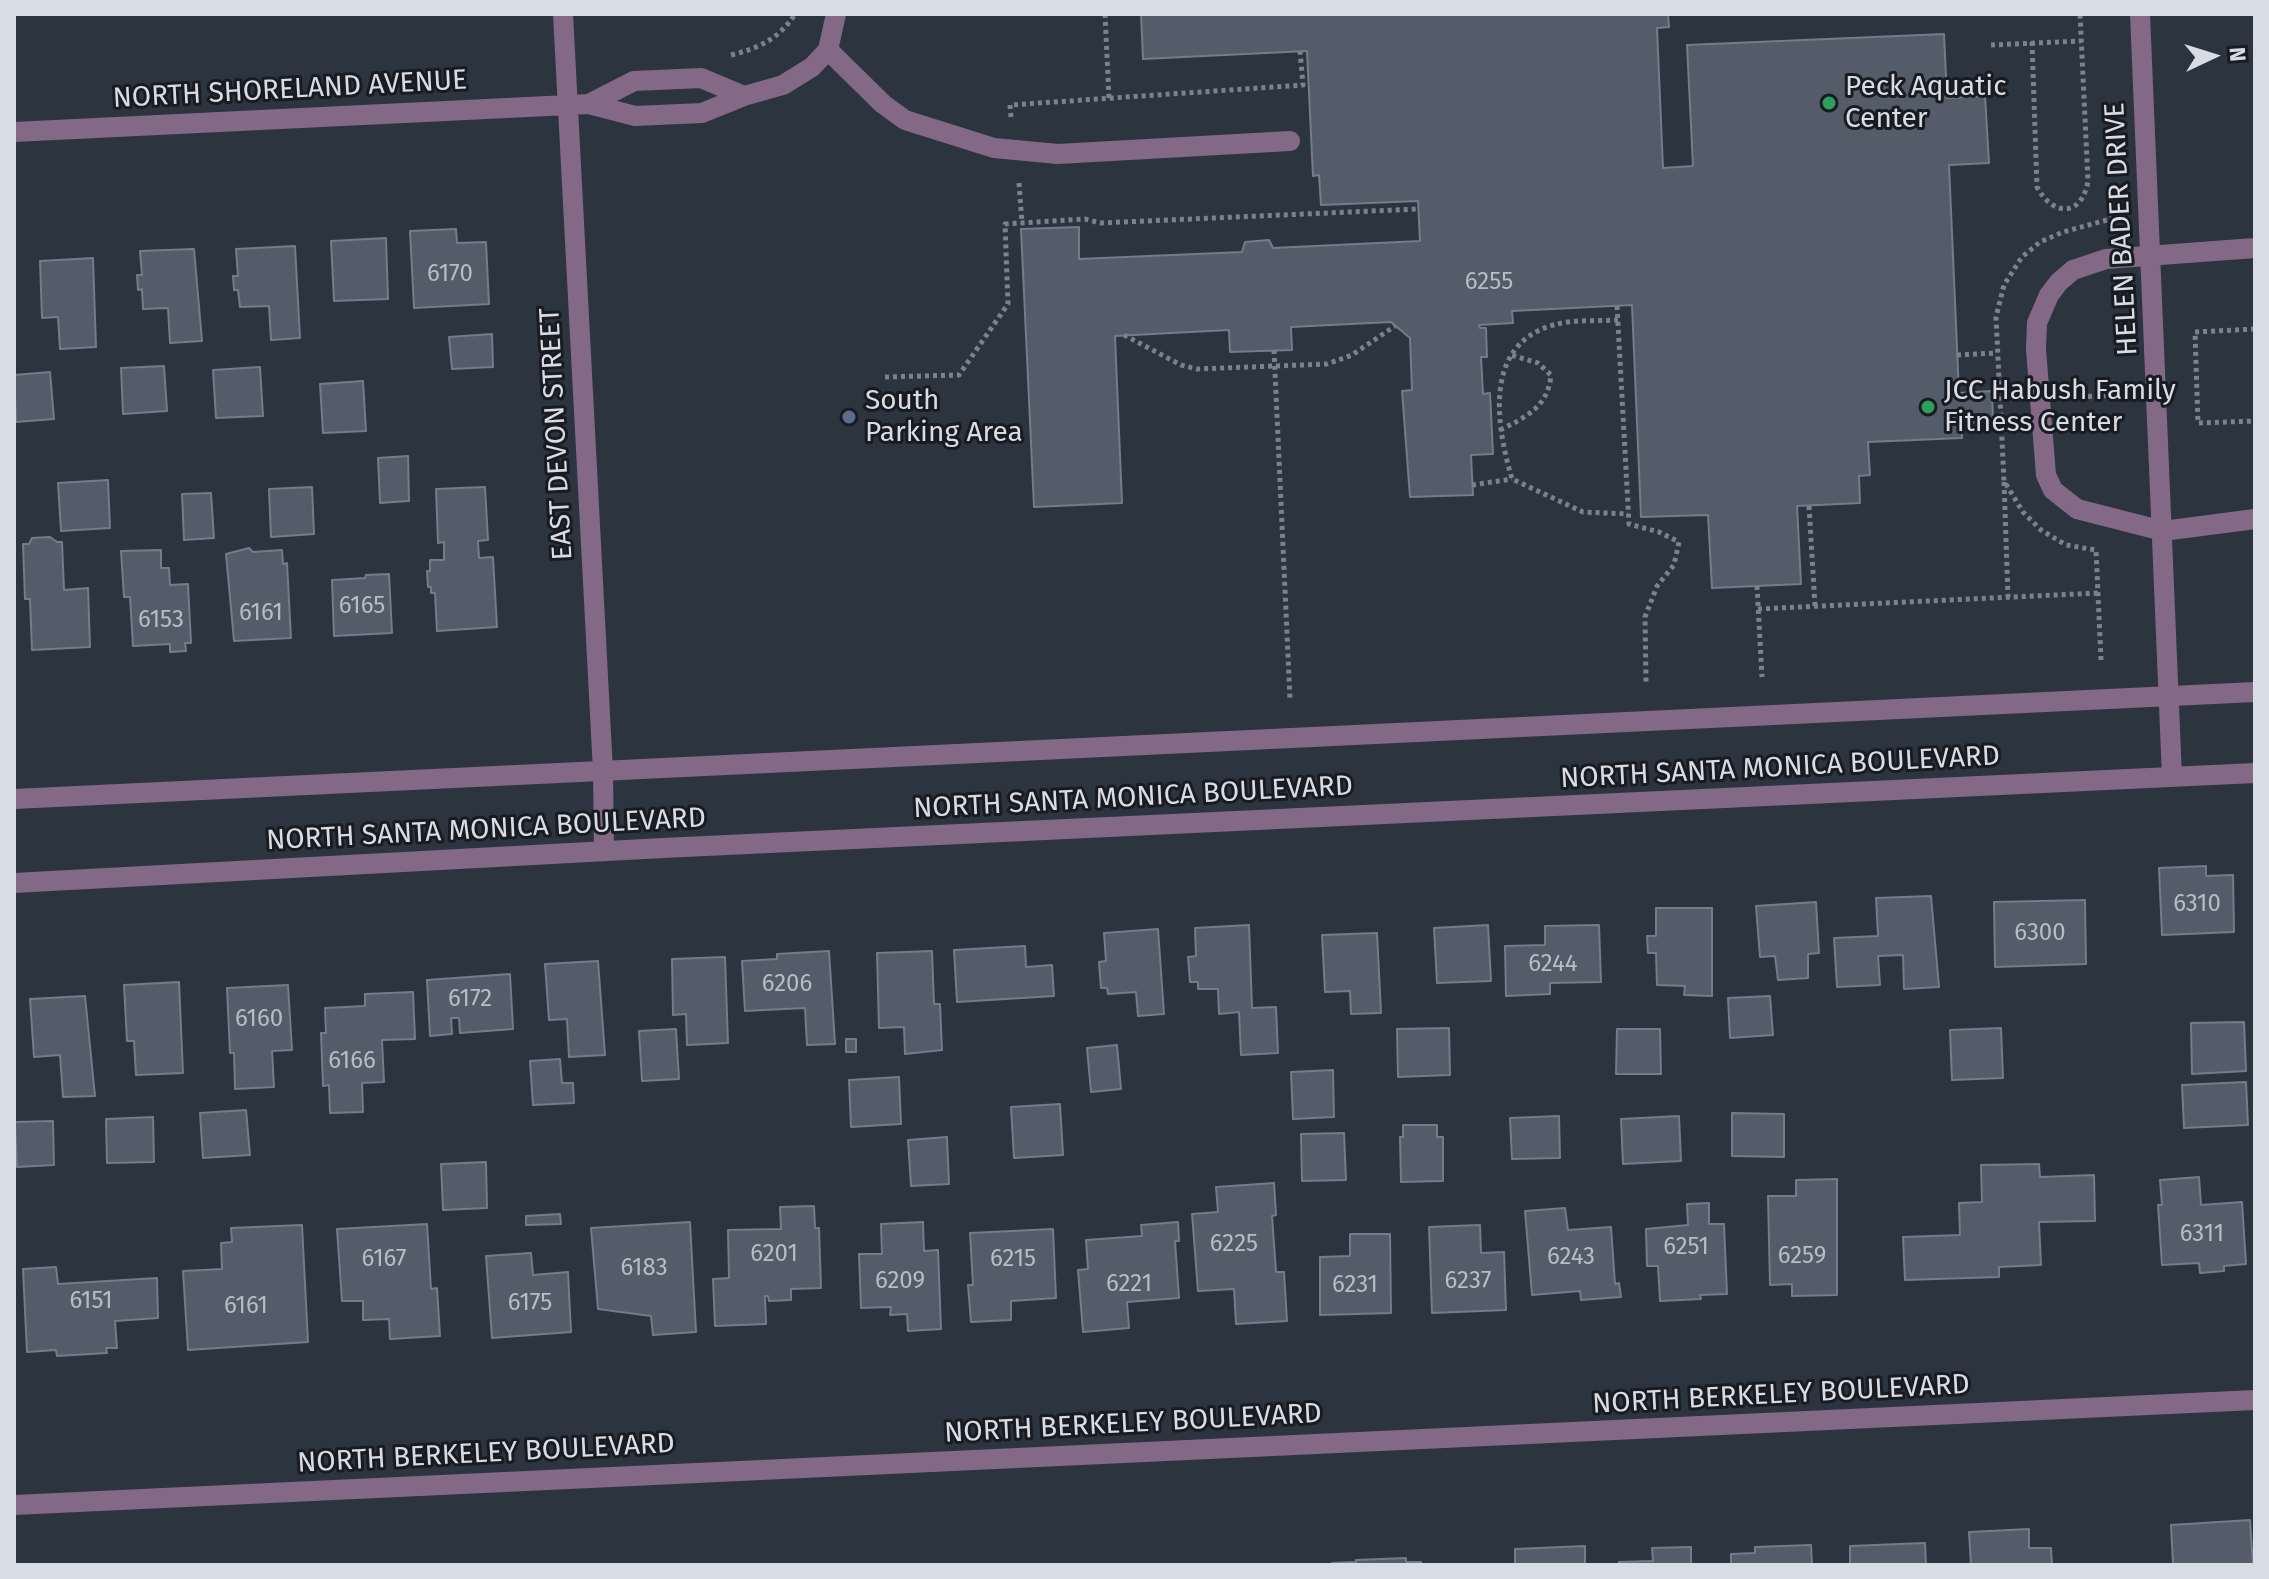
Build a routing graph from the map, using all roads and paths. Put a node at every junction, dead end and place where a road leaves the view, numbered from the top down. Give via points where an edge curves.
1 (563, 14) edge
2 (836, 14) edge
3 (1105, 14) edge
4 (2080, 14) edge
5 (2140, 14) edge
6 (2081, 41) junction
7 (2032, 42) junction
8 (1991, 45) dead end
9 (828, 50) junction
10 (1300, 51) dead end
11 (744, 96) junction
12 (1109, 98) junction
13 (589, 104) junction
14 (568, 105) junction
15 (1011, 118) dead end
16 (14, 132) edge
17 (1290, 141) dead end
18 (1019, 175) dead end
19 (1418, 209) dead end
20 (1022, 223) junction
21 (2255, 248) edge
22 (2151, 254) junction
23 (1617, 306) dead end
24 (1618, 320) junction
25 (1395, 326) dead end
26 (2255, 329) edge
27 (1124, 335) dead end
28 (1274, 350) dead end
29 (1997, 353) dead end
30 (1511, 355) junction
31 (1957, 355) dead end
32 (1275, 366) junction
33 (885, 377) dead end
34 (2127, 395) dead end
35 (2058, 398) dead end
36 (2255, 421) edge
37 (1500, 430) junction
38 (1512, 479) junction
39 (2004, 481) dead end
40 (1472, 485) dead end
41 (1809, 506) dead end
42 (1628, 514) junction
43 (2255, 519) edge
44 (2163, 531) junction
45 (1757, 586) dead end
46 (2098, 593) dead end
47 (2008, 597) junction
48 (1815, 606) junction
49 (1758, 609) junction
50 (1762, 677) dead end
51 (1646, 682) dead end
52 (2255, 692) edge
53 (2170, 696) junction
54 (1290, 699) dead end
55 (603, 771) junction
56 (2255, 773) edge
57 (2172, 777) junction
58 (14, 799) edge
59 (604, 851) junction
60 (14, 883) edge
61 (2255, 1400) edge
62 (14, 1505) edge

1 - 14 street, EAST DEVON STREET
2 - 9 street
3 - 12 path
4 - 6 path
5 - 22 street, HELEN BADER DRIVE
6 - 7 path
6 - 7 path via 2088,181 2086,195 2063,210 2050,206 2037,187
7 - 8 path
9 - 11 street via 783,85
9 - 17 street via 905,120 994,148 1058,154
10 - 12 path via 1303,85
11 - 13 street via 702,113 635,116
11 - 13 street via 701,78 634,81
12 - 15 path via 1010,105
13 - 14 street
14 - 16 street, NORTH SHORELAND AVENUE
14 - 55 street, EAST DEVON STREET
18 - 20 path
19 - 20 path
20 - 33 path via 1005,224 1008,304 959,375
21 - 22 street
22 - 44 street, HELEN BADER DRIVE
22 - 44 street via 2106,259 2073,270 2043,307 2036,349 2043,453 2053,490 2077,509
23 - 24 path
24 - 30 path via 1566,322 1527,339
24 - 42 path
25 - 32 path via 1337,361
26 - 36 path via 2195,332 2198,423
27 - 32 path via 1197,369
28 - 32 path
29 - 31 path
30 - 37 path via 1498,396
30 - 37 path via 1538,363 1551,375 1549,392 1526,417
32 - 54 path
34 - 35 path
37 - 38 path
38 - 40 path
38 - 42 path via 1583,512
39 - 47 path
41 - 48 path
42 - 51 path via 1629,524 1679,542 1674,565 1657,586 1645,617
43 - 44 street
44 - 53 street, HELEN BADER DRIVE
45 - 49 path
46 - 47 path
47 - 48 path
48 - 49 path
49 - 50 path
52 - 53 street, NORTH SANTA MONICA BOULEVARD
53 - 55 street, NORTH SANTA MONICA BOULEVARD
53 - 57 street, HELEN BADER DRIVE
55 - 58 street, NORTH SANTA MONICA BOULEVARD
55 - 59 street, EAST DEVON STREET
56 - 57 street, NORTH SANTA MONICA BOULEVARD
57 - 59 street, NORTH SANTA MONICA BOULEVARD
59 - 60 street, NORTH SANTA MONICA BOULEVARD
61 - 62 street, NORTH BERKELEY BOULEVARD

